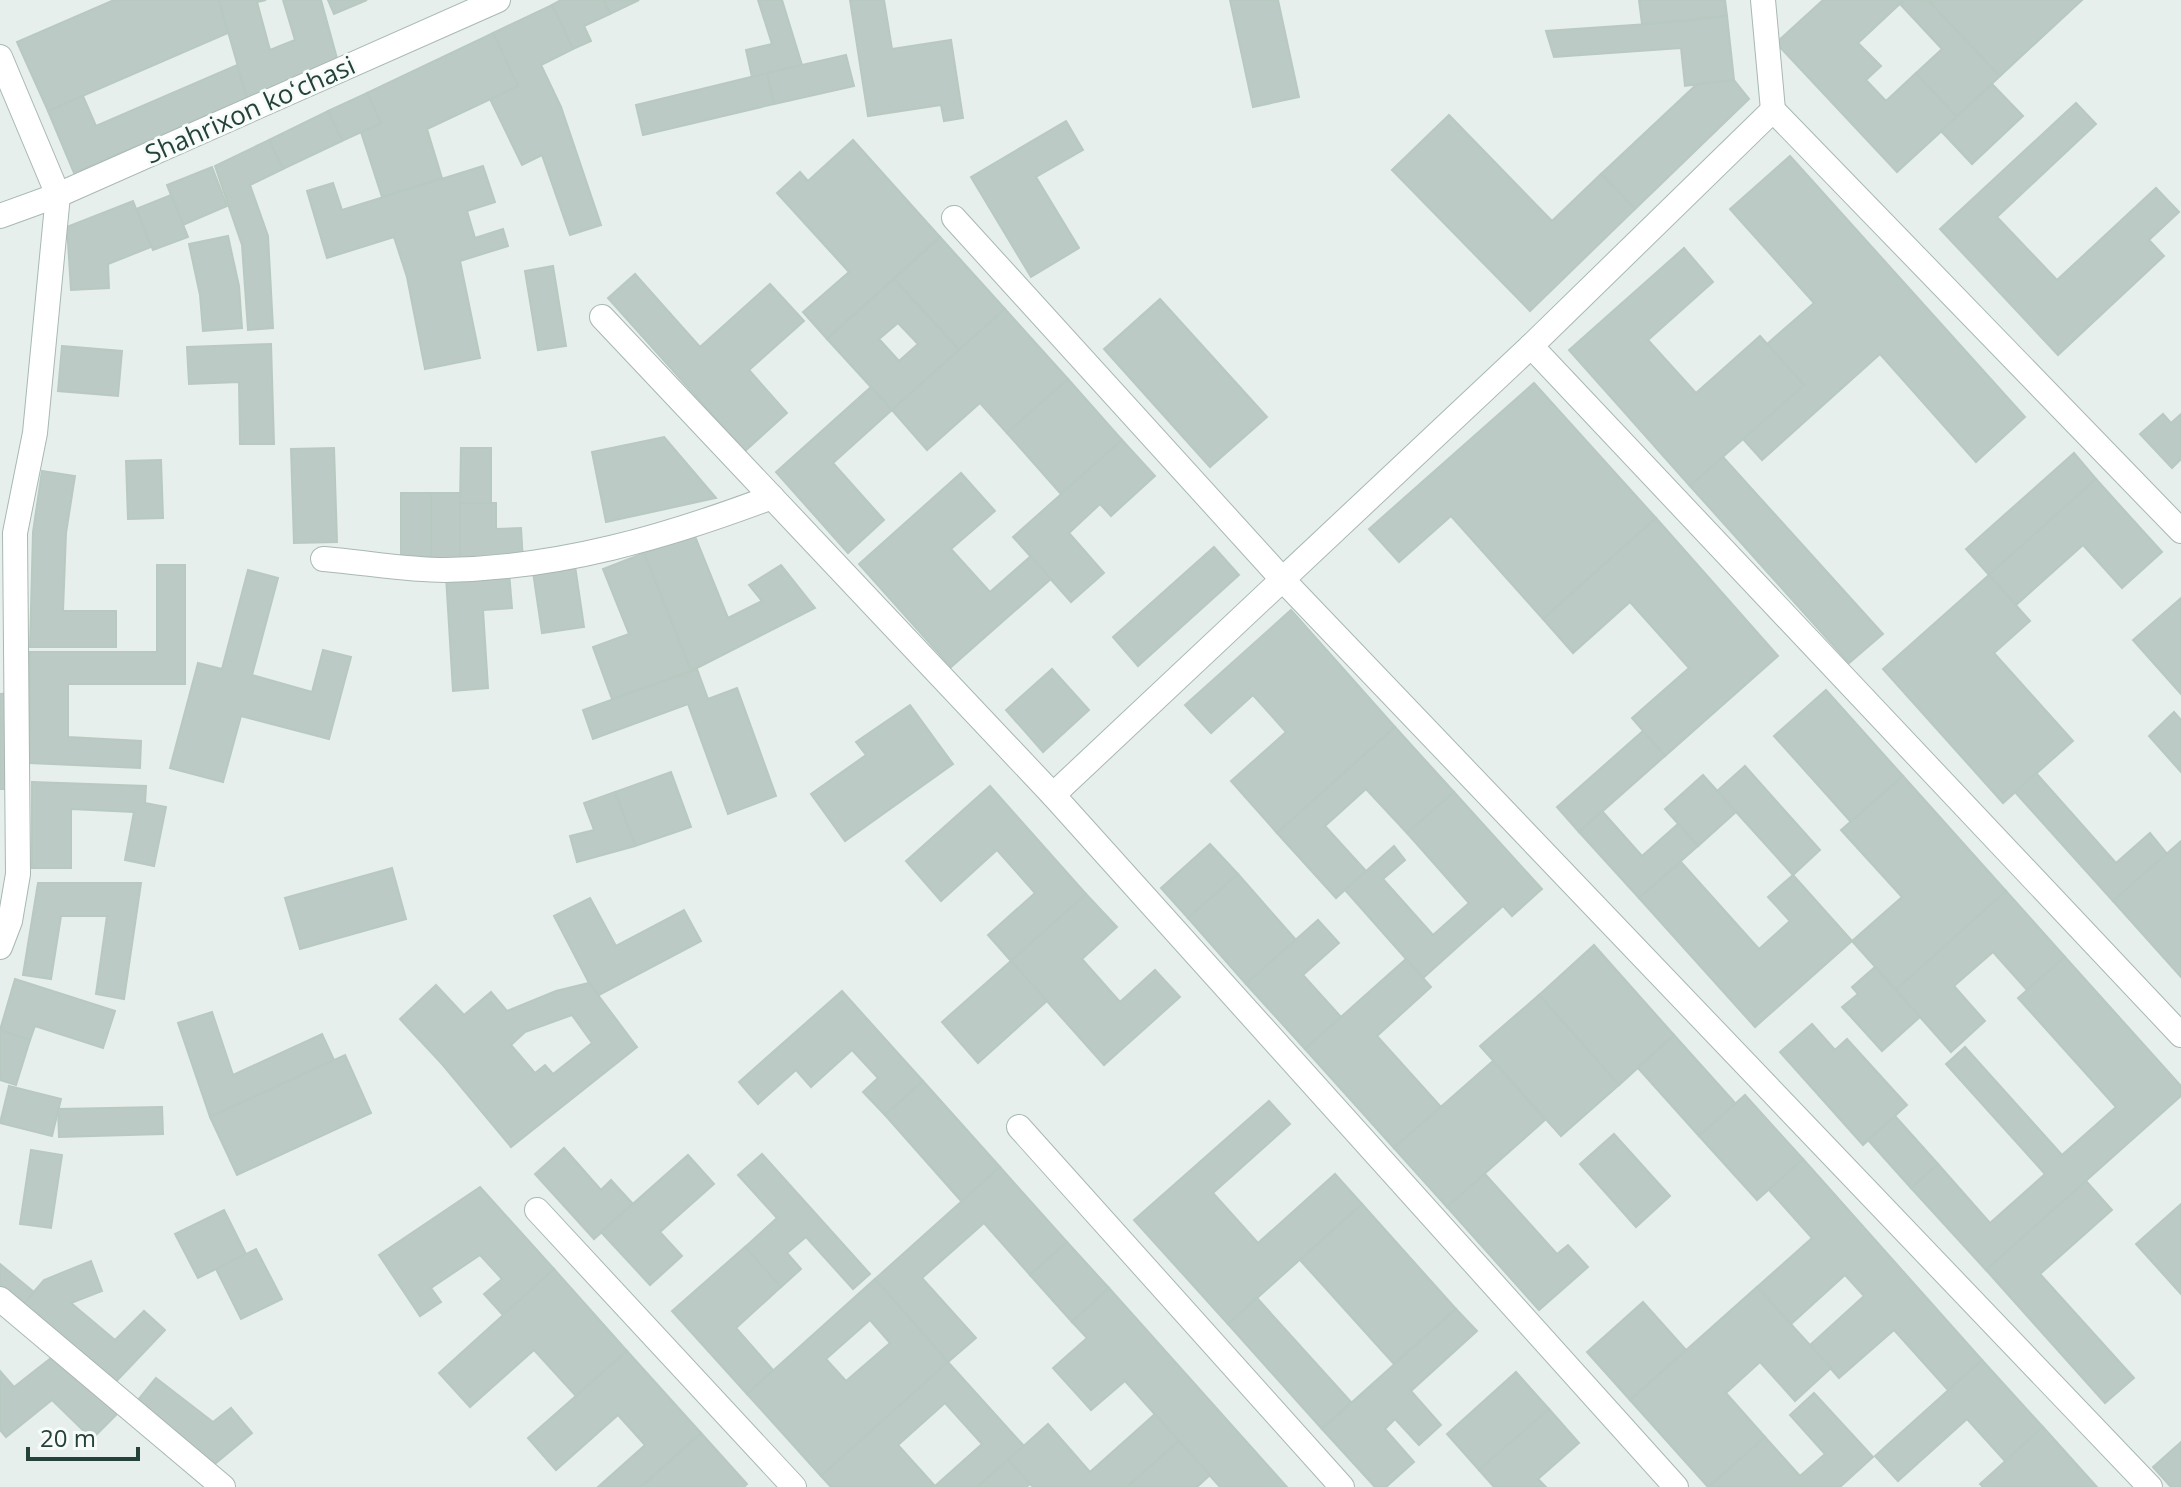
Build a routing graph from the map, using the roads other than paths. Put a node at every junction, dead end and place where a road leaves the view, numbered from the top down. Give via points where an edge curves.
1 (498, 0) edge
2 (1763, 0) edge
3 (0, 57) edge
4 (1773, 110) junction
5 (58, 195) junction
6 (0, 216) edge
7 (954, 218) dead end
8 (602, 317) dead end
9 (1531, 346) junction
10 (772, 497) junction
11 (2181, 531) edge
12 (323, 559) dead end
13 (1284, 581) junction
14 (1053, 795) junction
15 (0, 947) edge
16 (2181, 1035) edge
17 (1019, 1127) dead end
18 (537, 1210) dead end
19 (0, 1299) edge
20 (223, 1487) edge
21 (794, 1487) edge
22 (1342, 1487) edge
23 (1676, 1487) edge
24 (2150, 1487) edge

1 - 5 street, Shahrixon koʻchasi
2 - 4 street
3 - 5 street
4 - 9 street
4 - 11 street
5 - 6 street, Shahrixon koʻchasi
5 - 15 street via 35,433 15,533 18,874
7 - 13 street
8 - 10 street
9 - 13 street
9 - 16 street
10 - 12 street via 600,553 443,570
10 - 14 street
13 - 14 street
13 - 24 street
14 - 23 street
17 - 22 street
18 - 21 street
19 - 20 street

